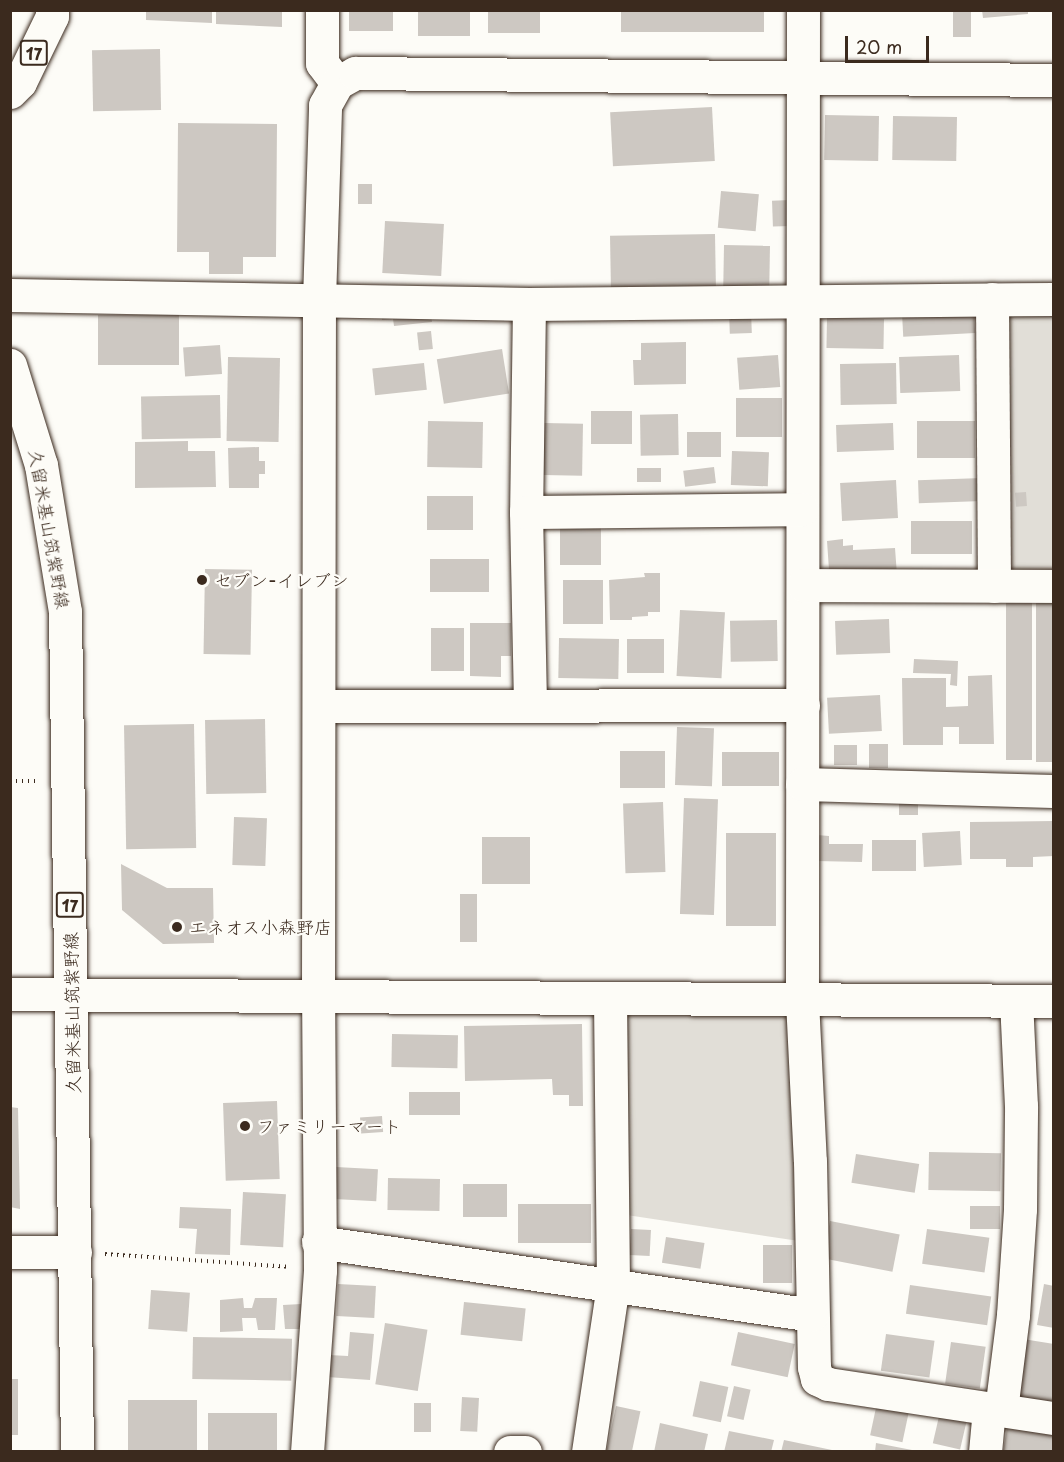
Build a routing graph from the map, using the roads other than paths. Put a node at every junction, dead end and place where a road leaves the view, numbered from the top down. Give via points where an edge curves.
1 (52, 10) edge
2 (322, 10) edge
3 (803, 10) edge
4 (803, 79) junction
5 (1053, 80) edge
6 (337, 83) junction
7 (10, 92) edge
8 (10, 295) edge
9 (992, 299) junction
10 (1053, 299) edge
11 (319, 300) junction
12 (803, 303) junction
13 (529, 304) junction
14 (10, 365) edge
15 (802, 509) junction
16 (526, 512) junction
17 (802, 585) junction
18 (994, 586) junction
19 (1053, 586) edge
20 (530, 705) junction
21 (802, 705) junction
22 (320, 706) junction
23 (802, 784) junction
24 (1053, 791) edge
25 (10, 994) edge
26 (72, 994) junction
27 (318, 997) junction
28 (610, 998) junction
29 (802, 1000) junction
30 (1016, 1001) junction
31 (1053, 1001) edge
32 (10, 1251) edge
33 (75, 1252) junction
34 (319, 1256) junction
35 (613, 1285) junction
36 (812, 1315) junction
37 (995, 1410) junction
38 (1053, 1418) edge
39 (77, 1452) edge
40 (307, 1452) edge
41 (510, 1452) edge
42 (525, 1452) edge
43 (588, 1452) edge
44 (985, 1452) edge

1 - 7 street, 17 via 20,82
2 - 6 street via 322,63
3 - 4 street
4 - 5 street
4 - 6 street via 355,73
4 - 12 street
6 - 11 street via 325,105
8 - 11 street
9 - 10 street
9 - 12 street
9 - 18 street
11 - 13 street
11 - 22 street
12 - 13 street
12 - 15 street
13 - 16 street
14 - 26 street, 久留米基山筑紫野線 / 17 via 41,465 65,612
15 - 16 street
15 - 17 street
16 - 20 street
17 - 18 street
17 - 21 street
18 - 19 street
20 - 21 street
20 - 22 street
21 - 23 street
22 - 27 street
23 - 24 street
23 - 29 street
25 - 26 street
26 - 27 street
26 - 33 street, 久留米基山筑紫野線 / 17
27 - 28 street
27 - 34 street
28 - 29 street
28 - 35 street
29 - 30 street
29 - 36 street
30 - 31 street
30 - 37 street via 1020,1209 1013,1315
32 - 33 street
33 - 39 street, 久留米基山筑紫野線 / 17
34 - 35 street
34 - 40 street
35 - 36 street
35 - 43 street
36 - 37 street via 817,1379 828,1384
37 - 38 street
37 - 44 street
41 - 42 street

